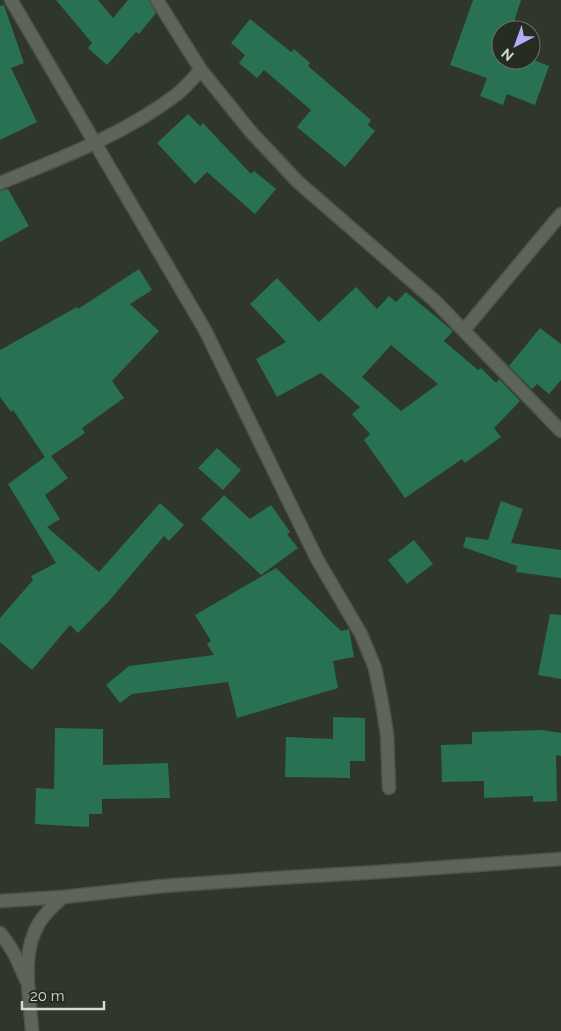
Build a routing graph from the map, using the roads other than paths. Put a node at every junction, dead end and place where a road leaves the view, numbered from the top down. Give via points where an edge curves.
1 (11, 0) edge
2 (157, 0) edge
3 (200, 70) junction
4 (95, 144) junction
5 (0, 183) edge
6 (561, 214) edge
7 (464, 330) junction
8 (561, 431) edge
9 (389, 788) dead end
10 (561, 859) edge
11 (63, 897) junction
12 (0, 901) edge
13 (0, 933) edge
14 (29, 987) junction
15 (32, 1031) edge

1 - 4 street
2 - 3 street
3 - 4 street via 177,94
3 - 7 street via 298,182
4 - 5 street
4 - 9 street via 205,330 317,559 361,634 375,668 382,704
6 - 7 street
7 - 8 street
10 - 11 street via 182,885
11 - 12 street
11 - 14 street via 47,912 33,938 28,958
13 - 14 street via 18,961
14 - 15 street

